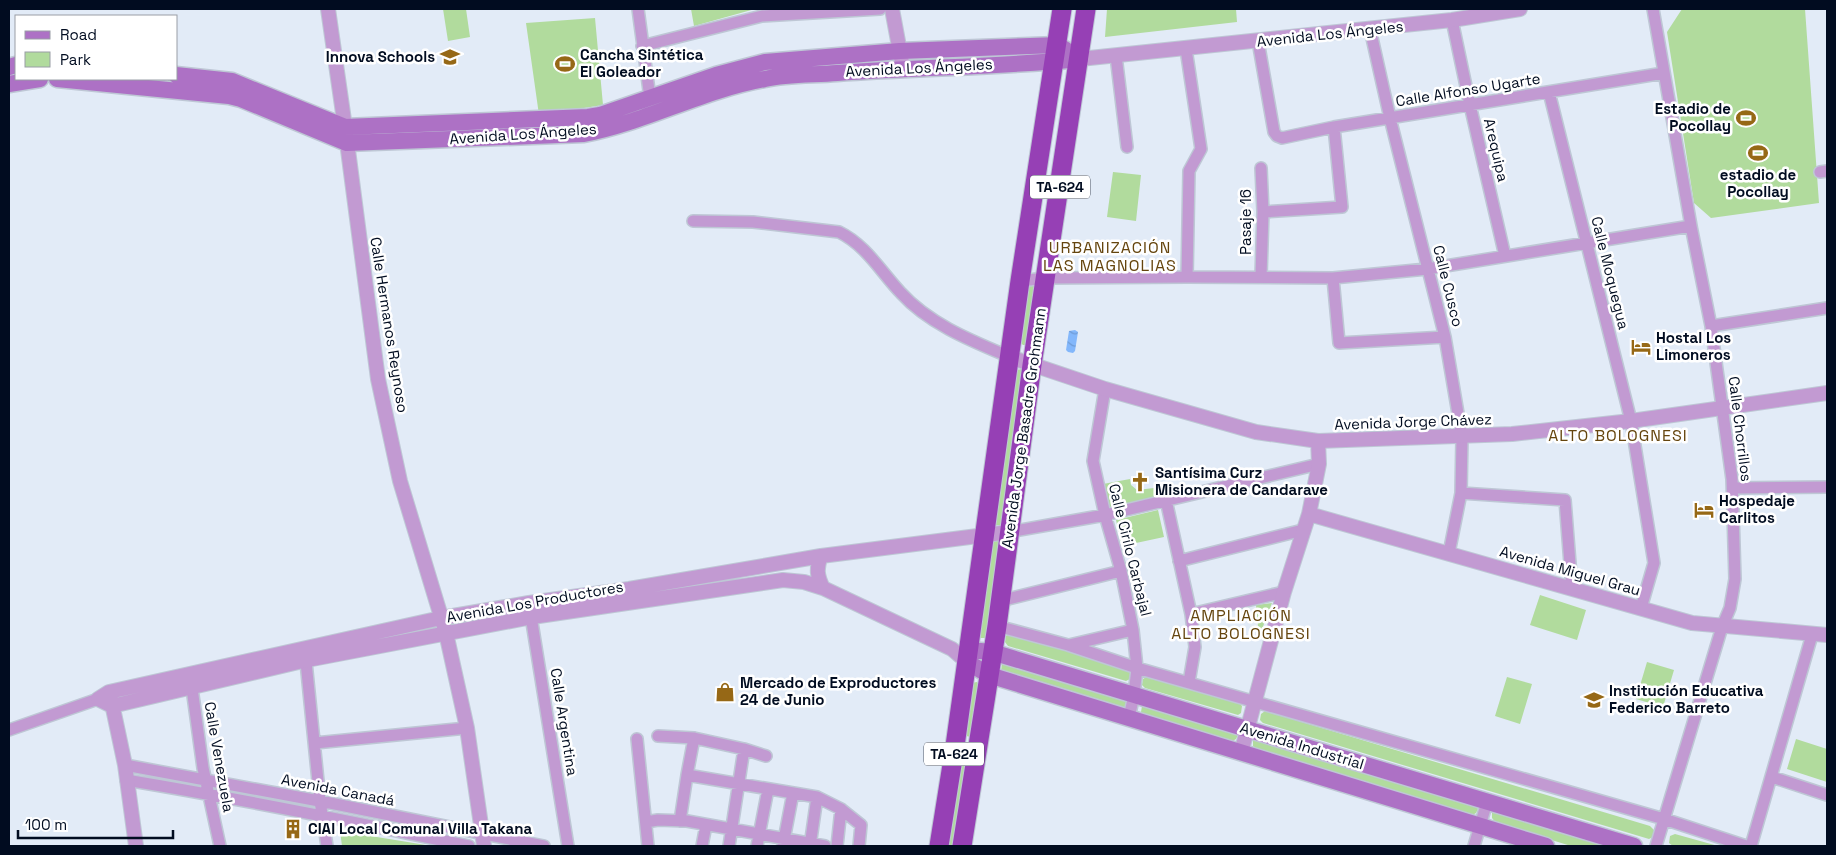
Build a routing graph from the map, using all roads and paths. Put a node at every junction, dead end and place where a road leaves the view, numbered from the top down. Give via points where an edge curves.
1 (328, 9) edge
2 (638, 9) edge
3 (880, 9) edge
4 (892, 9) edge
5 (1062, 9) edge
6 (1086, 9) edge
7 (1520, 9) edge
8 (1653, 9) edge
9 (1452, 20) junction
10 (1370, 29) junction
11 (1258, 41) junction
12 (642, 46) junction
13 (1186, 49) junction
14 (900, 51) junction
15 (1056, 53) junction
16 (1116, 56) junction
17 (1080, 58) junction
18 (904, 68) junction
19 (1664, 73) junction
20 (178, 76) edge
21 (34, 80) edge
22 (81, 80) edge
23 (9, 84) edge
24 (199, 85) junction
25 (1549, 92) junction
26 (650, 98) junction
27 (1470, 105) junction
28 (1390, 118) junction
29 (612, 119) junction
30 (1334, 127) junction
31 (346, 135) junction
32 (1127, 147) dead end
33 (1261, 168) dead end
34 (1263, 212) junction
35 (693, 221) dead end
36 (1691, 226) junction
37 (1588, 244) junction
38 (1505, 256) junction
39 (1427, 269) junction
40 (1261, 276) junction
41 (1187, 277) junction
42 (1046, 278) junction
43 (1334, 278) junction
44 (1020, 281) junction
45 (1827, 308) edge
46 (1712, 326) junction
47 (1445, 337) junction
48 (1010, 357) junction
49 (1032, 365) junction
50 (1104, 389) junction
51 (1827, 393) edge
52 (1723, 408) junction
53 (1631, 421) junction
54 (1462, 437) junction
55 (1318, 441) junction
56 (1319, 464) junction
57 (1827, 487) edge
58 (1733, 488) junction
59 (1461, 493) junction
60 (1166, 500) junction
61 (1309, 514) junction
62 (1105, 515) junction
63 (1303, 530) junction
64 (1009, 532) junction
65 (984, 536) junction
66 (1449, 553) junction
67 (821, 556) junction
68 (1179, 561) junction
69 (1121, 571) junction
70 (823, 588) junction
71 (1572, 590) junction
72 (1284, 592) junction
73 (1000, 601) junction
74 (1641, 608) junction
75 (530, 610) junction
76 (1191, 614) junction
77 (441, 618) junction
78 (997, 626) junction
79 (1722, 626) junction
80 (1133, 630) junction
81 (446, 634) junction
82 (1812, 635) junction
83 (1827, 635) edge
84 (1068, 645) junction
85 (992, 652) junction
86 (306, 654) junction
87 (968, 656) junction
88 (1137, 668) junction
89 (989, 676) junction
90 (191, 681) junction
91 (1189, 682) junction
92 (103, 695) junction
93 (1134, 695) junction
94 (1255, 702) junction
95 (112, 706) junction
96 (1129, 718) junction
97 (467, 728) junction
98 (1247, 729) junction
99 (9, 730) edge
100 (658, 736) dead end
101 (694, 738) junction
102 (637, 739) dead end
103 (315, 743) junction
104 (955, 746) junction
105 (744, 749) junction
106 (976, 750) junction
107 (1241, 752) junction
108 (766, 756) dead end
109 (125, 765) junction
110 (687, 775) junction
111 (1772, 777) junction
112 (206, 779) junction
113 (126, 780) junction
114 (740, 784) junction
115 (768, 789) junction
116 (793, 793) junction
117 (209, 794) junction
118 (1827, 795) edge
119 (817, 797) junction
120 (320, 801) junction
121 (1487, 802) junction
122 (841, 809) junction
123 (322, 815) junction
124 (1664, 819) junction
125 (680, 821) junction
126 (646, 822) junction
127 (706, 825) junction
128 (1480, 825) junction
129 (732, 829) junction
130 (759, 834) junction
131 (483, 840) edge
132 (784, 843) edge
133 (810, 845) edge
134 (136, 846) edge
135 (220, 846) edge
136 (327, 846) edge
137 (468, 846) edge
138 (544, 846) edge
139 (568, 846) edge
140 (648, 846) edge
141 (702, 846) edge
142 (729, 846) edge
143 (757, 846) edge
144 (825, 846) edge
145 (837, 846) edge
146 (859, 846) edge
147 (939, 846) edge
148 (962, 846) edge
149 (1474, 846) edge
150 (1546, 846) edge
151 (1634, 846) edge
152 (1656, 846) edge
153 (1746, 846) edge
154 (1751, 846) edge

1 - 31 street, Calle Hermanos Reynoso
2 - 12 street
3 - 12 street via 762,16
4 - 14 street
5 - 15 highway, Avenida Jorge Basadre Grohmann / TA-624
6 - 17 highway, Avenida Jorge Basadre Grohmann / TA-624
7 - 9 street, Avenida Los Ángeles
8 - 19 street, Calle Chorrillos
9 - 10 street, Avenida Los Ángeles
9 - 27 street, Arequipa
10 - 11 street, Avenida Los Ángeles
10 - 28 street, Calle Cusco
11 - 13 street, Avenida Los Ángeles
11 - 30 street, Calle Alfonso Ugarte via 1272,126 1277,136 1282,138
12 - 26 street
13 - 16 street, Avenida Los Ángeles
13 - 41 street via 1201,149 1189,171
14 - 15 main road, Avenida Los Ángeles
14 - 18 street
14 - 26 main road, Avenida Los Ángeles via 765,62
15 - 17 main road, Avenida Los Ángeles
15 - 18 main road, Avenida Los Ángeles
15 - 44 highway, Avenida Jorge Basadre Grohmann / TA-624
16 - 17 street, Avenida Los Ángeles
16 - 32 street
17 - 42 highway, Avenida Jorge Basadre Grohmann / TA-624
18 - 29 main road, Avenida Los Ángeles via 760,80
19 - 25 street, Calle Alfonso Ugarte
19 - 36 street, Calle Chorrillos
20 - 24 main road, Avenida Los Ángeles
21 - 23 main road
22 - 24 main road, Avenida Los Ángeles
24 - 31 main road, Avenida Los Ángeles via 232,81 243,84
25 - 27 street, Calle Alfonso Ugarte
25 - 37 street, Calle Moquegua
26 - 29 main road, Avenida Los Ángeles
27 - 28 street, Calle Alfonso Ugarte
27 - 38 street, Arequipa
28 - 30 street, Calle Alfonso Ugarte
28 - 39 street, Calle Cusco
29 - 31 main road, Avenida Los Ángeles via 588,117
30 - 34 street via 1342,207
31 - 77 street, Calle Hermanos Reynoso via 378,379 400,481
33 - 34 street, Pasaje 16
34 - 40 street, Pasaje 16
35 - 48 street via 753,222 839,232 848,236 875,261 901,294 916,307 956,334
36 - 37 street
36 - 46 street, Calle Chorrillos
37 - 38 street
37 - 53 street, Calle Moquegua
38 - 39 street
39 - 43 street
39 - 47 street, Calle Cusco
40 - 41 street
40 - 43 street
41 - 42 street
42 - 44 street
42 - 49 highway, Avenida Jorge Basadre Grohmann / TA-624
43 - 47 street via 1339,343
44 - 48 highway, Avenida Jorge Basadre Grohmann / TA-624
45 - 46 street
46 - 52 street, Calle Chorrillos
47 - 54 street, Calle Cusco
48 - 49 street, Avenida Jorge Chávez
48 - 65 highway, Avenida Jorge Basadre Grohmann / TA-624
49 - 50 street, Avenida Jorge Chávez
49 - 64 highway, Avenida Jorge Basadre Grohmann / TA-624
50 - 55 street, Avenida Jorge Chávez via 1256,432
50 - 62 street, Calle Cirilo Carbajal via 1093,461
51 - 52 street, Avenida Jorge Chávez
52 - 53 street, Avenida Jorge Chávez
52 - 58 street, Calle Chorrillos
53 - 54 street, Avenida Jorge Chávez
53 - 74 street, Calle Moquegua via 1654,563
54 - 55 street, Avenida Jorge Chávez
54 - 59 street, Calle Cusco
55 - 56 street
56 - 60 street
56 - 61 street
57 - 58 street
58 - 79 street, Calle Chorrillos via 1735,578 1730,608
59 - 66 street, Calle Cusco
59 - 71 street via 1565,500
60 - 62 street
60 - 68 street
61 - 63 street
61 - 66 street, Avenida Miguel Grau
62 - 64 street
62 - 69 street, Calle Cirilo Carbajal
63 - 68 street
63 - 72 street
64 - 65 street, Avenida Los Productores
64 - 73 highway, Avenida Jorge Basadre Grohmann / TA-624
65 - 67 street, Avenida Los Productores
65 - 87 highway, Avenida Jorge Basadre Grohmann / TA-624
66 - 71 street, Avenida Miguel Grau
67 - 70 street via 817,567
67 - 75 street, Avenida Los Productores
68 - 76 street
69 - 73 street
69 - 80 street, Calle Cirilo Carbajal
70 - 75 street, Avenida Los Productores via 783,580
70 - 87 street, Avenida Los Productores
71 - 74 street, Avenida Miguel Grau
72 - 76 street
72 - 94 street
73 - 78 highway, Avenida Jorge Basadre Grohmann / TA-624
74 - 79 street, Avenida Miguel Grau via 1692,623
75 - 77 street, Avenida Los Productores
75 - 81 street, Avenida Los Productores
75 - 139 street, Calle Argentina
76 - 91 street via 1195,647
77 - 81 street, Calle Hermanos Reynoso
77 - 86 street, Avenida Los Productores
78 - 84 street
78 - 85 highway, Avenida Jorge Basadre Grohmann / TA-624
79 - 82 street, Avenida Miguel Grau
79 - 124 street, Calle Chorrillos
80 - 84 street
80 - 88 street, Calle Cirilo Carbajal
81 - 86 street, Avenida Los Productores
81 - 97 street, Calle Hermanos Reynoso
82 - 83 street, Avenida Miguel Grau
82 - 111 street
84 - 88 street
85 - 87 main road, Avenida Industrial
85 - 89 highway, Avenida Jorge Basadre Grohmann / TA-624
85 - 93 main road, Avenida Industrial
86 - 90 street, Avenida Los Productores
86 - 103 street
87 - 89 main road, Avenida Industrial
87 - 104 highway, Avenida Jorge Basadre Grohmann / TA-624
88 - 91 street
88 - 93 street, Calle Cirilo Carbajal
89 - 96 main road, Avenida Industrial
89 - 106 highway, Avenida Jorge Basadre Grohmann / TA-624
90 - 92 street, Avenida Los Productores
90 - 95 street, Avenida Los Productores
90 - 112 street, Calle Venezuela
91 - 94 street
92 - 95 street
92 - 99 street, Avenida Los Productores
93 - 96 street, Calle Cirilo Carbajal
93 - 98 main road, Avenida Industrial
94 - 98 street
94 - 124 street
95 - 109 street
96 - 107 main road, Avenida Industrial
97 - 103 street
97 - 131 street, Calle Hermanos Reynoso
98 - 107 street
98 - 121 main road, Avenida Industrial
100 - 101 street
101 - 105 street
101 - 110 street
102 - 126 street
103 - 120 street
104 - 106 highway
104 - 147 highway, Avenida Jorge Basadre Grohmann / TA-624
105 - 108 street
105 - 114 street
106 - 148 highway, Avenida Jorge Basadre Grohmann / TA-624
107 - 128 main road, Avenida Industrial
109 - 112 street, Avenida Canadá
109 - 113 street
110 - 114 street
110 - 125 street
111 - 118 street
111 - 154 street
112 - 117 street, Calle Venezuela
112 - 120 street, Avenida Canadá
113 - 117 street, Avenida Canadá
113 - 134 street
114 - 115 street
114 - 129 street
115 - 116 street
115 - 130 street
116 - 119 street
116 - 132 street
117 - 123 street, Avenida Canadá
117 - 135 street, Calle Venezuela
119 - 122 street
119 - 133 street
120 - 123 street
120 - 131 street, Avenida Canadá
121 - 128 street
121 - 151 main road, Avenida Industrial
122 - 145 street
122 - 146 street via 861,825
123 - 136 street
123 - 137 street, Avenida Canadá
124 - 152 street, Calle Chorrillos
124 - 153 street
125 - 126 street
125 - 127 street
126 - 140 street
127 - 129 street
127 - 141 street
128 - 149 street
128 - 150 main road, Avenida Industrial
129 - 130 street
129 - 142 street
130 - 132 street
130 - 143 street
131 - 138 street, Avenida Canadá
132 - 133 street
133 - 144 street

